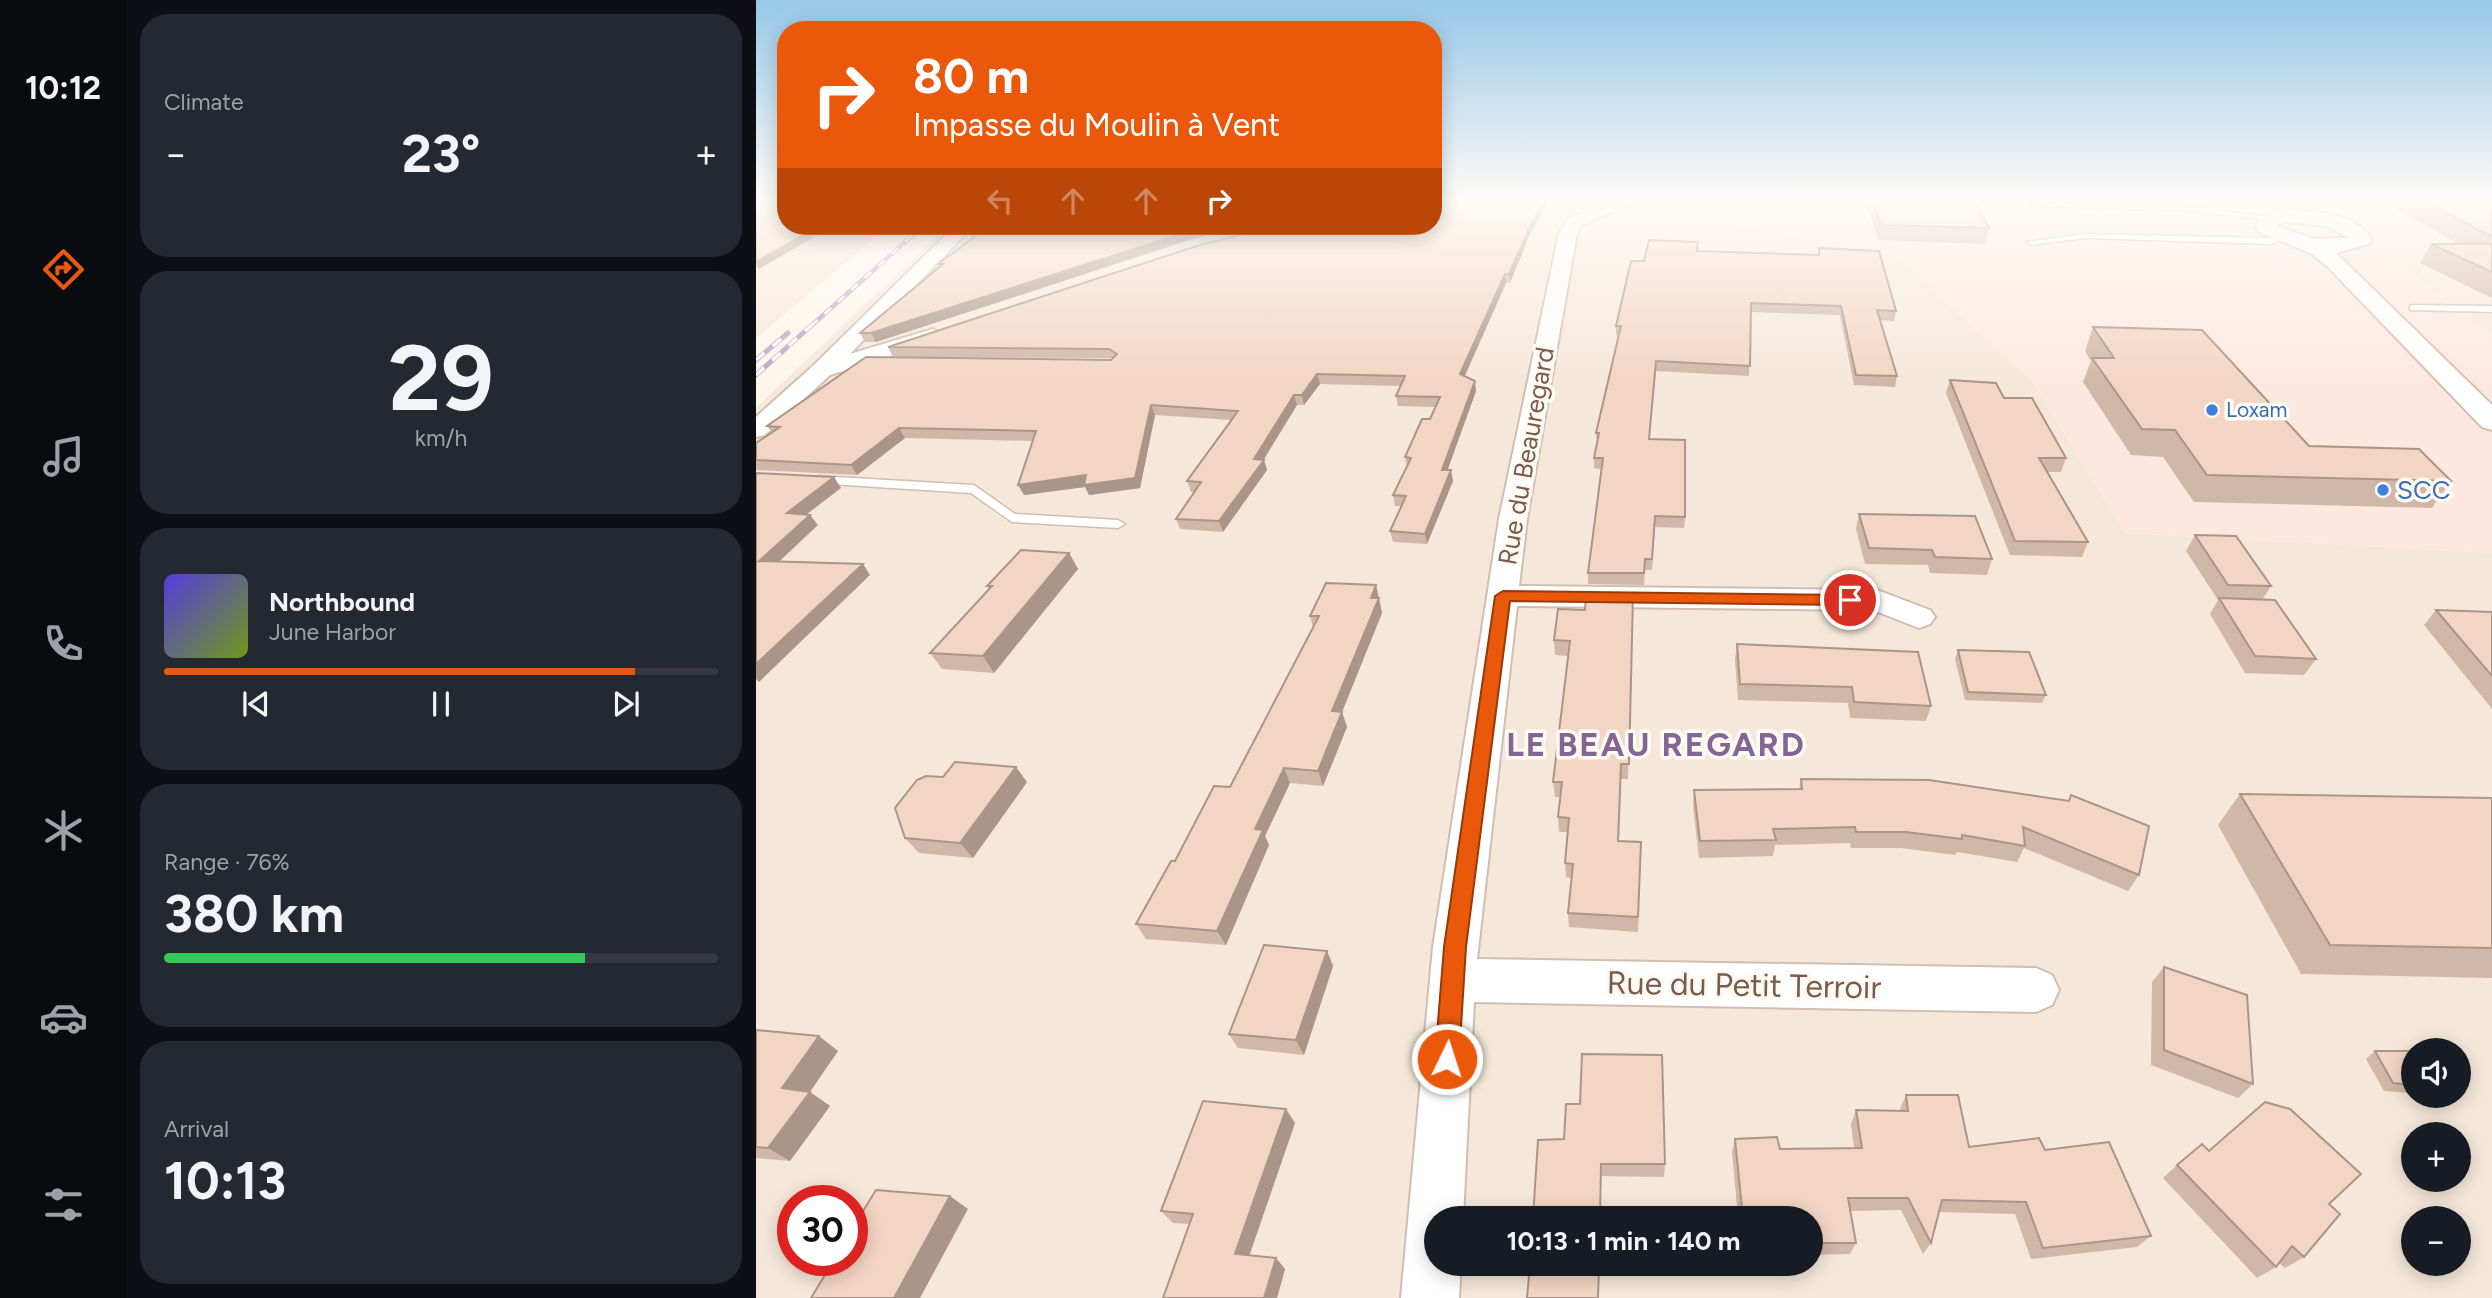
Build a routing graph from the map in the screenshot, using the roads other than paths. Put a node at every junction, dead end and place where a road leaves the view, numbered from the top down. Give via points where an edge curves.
1 (929, 262) edge
2 (1562, 262) edge
3 (2335, 262) edge
4 (2365, 262) edge
5 (2413, 309) junction
6 (2492, 309) edge
7 (2433, 327) dead end
8 (947, 330) edge
9 (855, 361) junction
10 (896, 362) edge
11 (822, 370) junction
12 (2492, 421) edge
13 (756, 430) edge
14 (797, 479) edge
15 (1118, 524) dead end
16 (1503, 596) junction
17 (1919, 617) dead end
18 (1453, 980) junction
19 (2036, 990) dead end
20 (1430, 1298) edge

1 - 11 street
2 - 16 street, Rue du Beauregard
3 - 12 main road
4 - 5 main road
5 - 6 lane
5 - 7 main road
8 - 9 street
9 - 10 lane
9 - 11 street
11 - 13 street
14 - 15 lane via 974,489 1012,518
16 - 17 street via 1877,600
16 - 18 street, Rue du Beauregard
18 - 19 street, Rue du Petit Terroir
18 - 20 street, Rue du Beauregard

